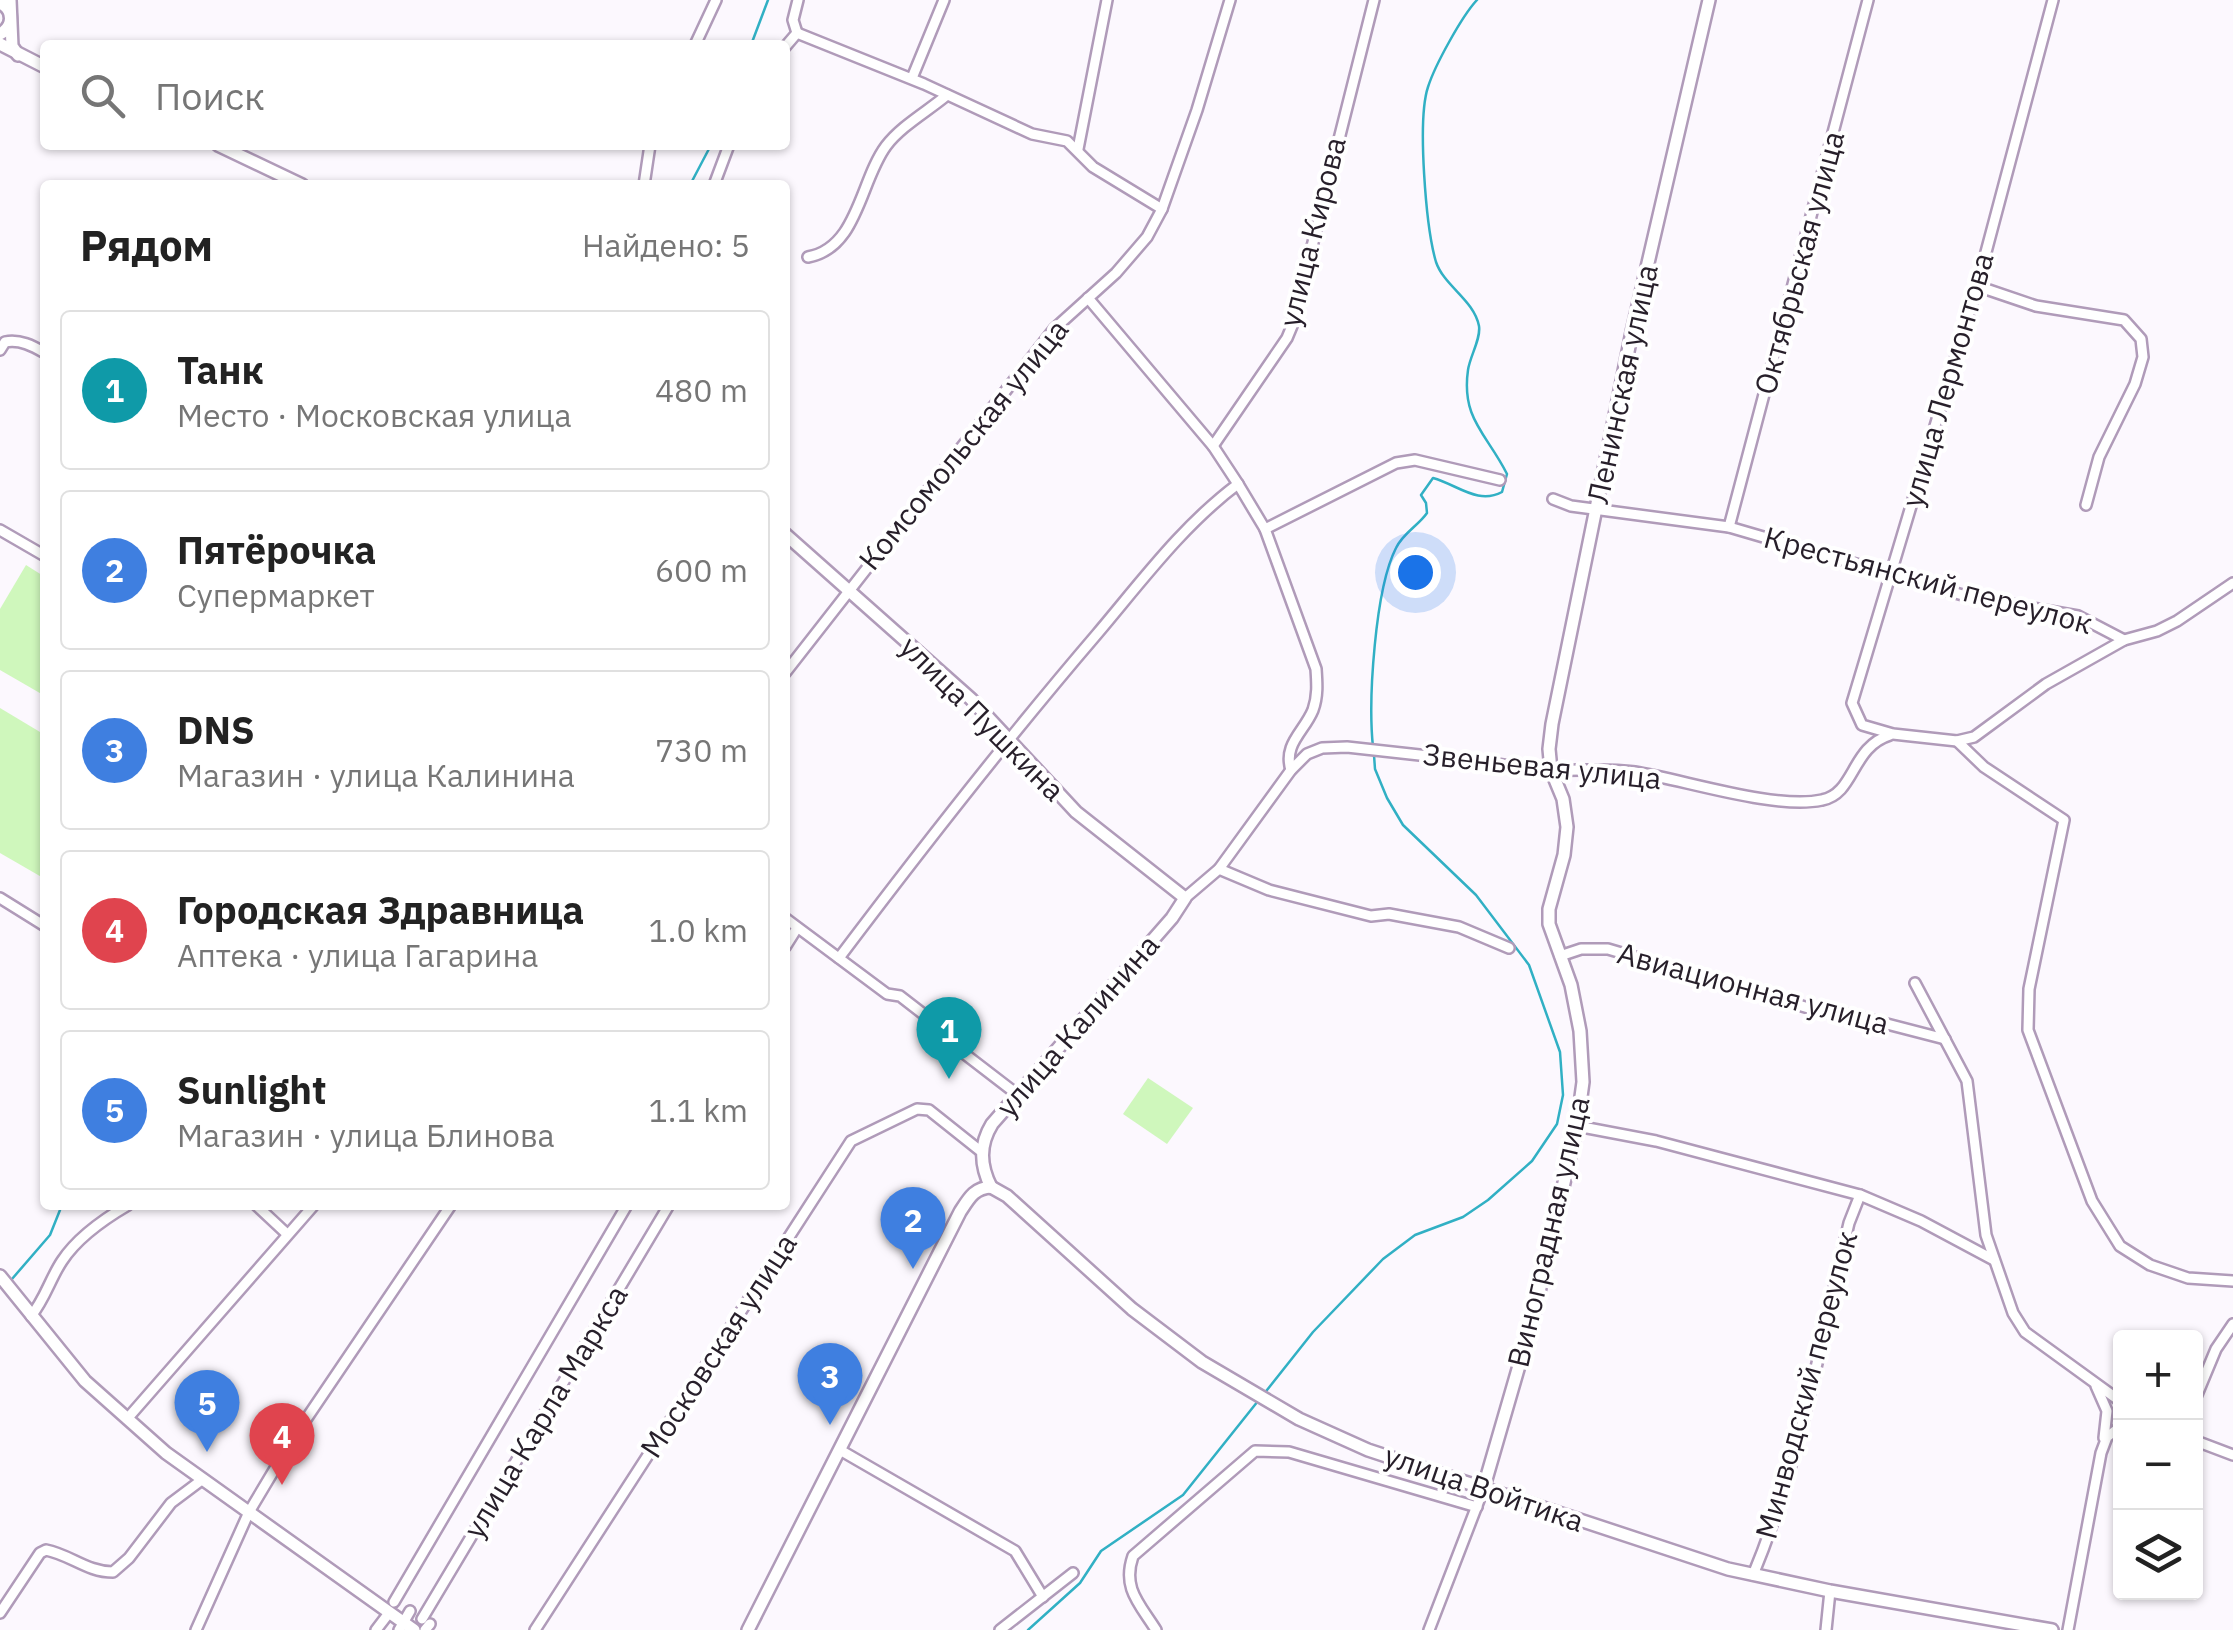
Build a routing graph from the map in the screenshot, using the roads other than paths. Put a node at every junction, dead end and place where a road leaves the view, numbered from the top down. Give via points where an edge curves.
1 (10, 0) edge
2 (716, 0) edge
3 (798, 0) edge
4 (944, 0) edge
5 (1107, 0) edge
6 (1230, 0) edge
7 (1374, 0) edge
8 (1709, 0) edge
9 (1868, 0) edge
10 (2053, 0) edge
11 (0, 2) edge
12 (11, 17) junction
13 (797, 33) junction
14 (0, 34) edge
15 (698, 40) edge
16 (790, 41) edge
17 (0, 44) edge
18 (18, 55) junction
19 (40, 65) edge
20 (912, 78) junction
21 (947, 95) junction
22 (1078, 149) junction
23 (228, 150) edge
24 (649, 150) edge
25 (727, 150) edge
26 (292, 180) edge
27 (645, 180) edge
28 (716, 180) edge
29 (1162, 209) junction
30 (808, 256) dead end
31 (1977, 286) junction
32 (1088, 298) junction
33 (0, 350) edge
34 (40, 350) edge
35 (1212, 446) junction
36 (1500, 480) dead end
37 (1238, 484) junction
38 (1552, 499) dead end
39 (2086, 505) dead end
40 (1598, 509) junction
41 (1730, 526) junction
42 (1265, 529) junction
43 (0, 530) edge
44 (790, 539) edge
45 (40, 553) edge
46 (1892, 575) junction
47 (2233, 583) edge
48 (848, 592) junction
49 (2124, 640) junction
50 (790, 667) edge
51 (1893, 734) junction
52 (1010, 737) junction
53 (1957, 741) junction
54 (1358, 748) joint
55 (1291, 770) junction
56 (1551, 770) junction
57 (1219, 870) junction
58 (0, 898) edge
59 (1185, 898) junction
60 (790, 922) edge
61 (40, 923) edge
62 (797, 928) junction
63 (790, 939) edge
64 (1509, 948) dead end
65 (1560, 956) junction
66 (839, 958) junction
67 (1914, 983) dead end
68 (1945, 1039) junction
69 (1018, 1095) junction
70 (1577, 1126) junction
71 (982, 1153) junction
72 (991, 1187) junction
73 (1860, 1196) junction
74 (121, 1210) edge
75 (261, 1210) edge
76 (309, 1210) edge
77 (448, 1210) edge
78 (625, 1210) edge
79 (666, 1210) edge
80 (287, 1234) junction
81 (1994, 1260) junction
82 (0, 1276) edge
83 (2233, 1281) edge
84 (31, 1316) junction
85 (2233, 1324) edge
86 (2203, 1380) edge
87 (2095, 1383) junction
88 (2113, 1396) edge
89 (126, 1419) junction
90 (2113, 1432) edge
91 (2203, 1444) edge
92 (840, 1450) junction
93 (2100, 1454) junction
94 (2233, 1455) edge
95 (203, 1479) junction
96 (1483, 1490) junction
97 (1477, 1507) junction
98 (248, 1512) junction
99 (1073, 1573) dead end
100 (1754, 1574) junction
101 (1830, 1591) junction
102 (1043, 1597) junction
103 (391, 1607) junction
104 (0, 1614) edge
105 (406, 1623) edge
106 (426, 1624) edge
107 (196, 1630) edge
108 (376, 1630) edge
109 (535, 1630) edge
110 (748, 1630) edge
111 (1000, 1630) edge
112 (1156, 1630) edge
113 (1430, 1630) edge
114 (1826, 1630) edge
115 (2052, 1630) edge
116 (2068, 1630) edge

1 - 12 main road
2 - 15 street
3 - 13 street
4 - 20 street
5 - 22 street
6 - 29 street, Комсомольская улица
7 - 35 street, улица Кирова via 1292,326
8 - 40 main road, Ленинская улица
9 - 41 street, Октябрьская улица
10 - 31 street, улица Лермонтова
11 - 12 main road
12 - 14 main road
12 - 18 main road
13 - 16 street
13 - 20 street
17 - 18 main road
18 - 19 main road
20 - 21 street
21 - 22 street
21 - 30 street via 889,142 833,248
22 - 29 street via 1093,167
23 - 26 main road
24 - 27 street
25 - 28 street
29 - 32 street, Комсомольская улица via 1147,237
31 - 39 street via 2036,306 2124,320 2140,340 2135,384 2099,457
31 - 46 street, улица Лермонтова
32 - 35 street
32 - 48 street, Комсомольская улица via 1054,329
33 - 34 street via 13,341
35 - 37 street
36 - 42 street via 1415,460
37 - 42 street
37 - 52 street via 1169,548
38 - 40 street, Крестьянский переулок
40 - 41 street, Крестьянский переулок
40 - 56 main road, Ленинская улица via 1552,724
41 - 46 street, Крестьянский переулок
42 - 55 street via 1317,679 1314,706 1289,748
43 - 45 street
44 - 48 main road, улица Пушкина
46 - 49 street, Крестьянский переулок via 2078,616
46 - 51 street, улица Лермонтова via 1852,703 1862,725
47 - 49 street via 2167,626
48 - 50 street, Комсомольская улица
48 - 52 main road, улица Пушкина
49 - 53 street via 2028,694 1989,728
51 - 53 street
51 - 56 street, Звеньевая улица via 1867,747 1844,788 1820,801 1761,798 1601,768
52 - 59 main road, улица Пушкина via 1076,812
52 - 66 street
53 - 83 street via 2064,820 2026,1014 2092,1201 2120,1246 2150,1266 2188,1278
54 - 55 street, улица Калинина via 1322,748
54 - 56 street, Звеньевая улица
55 - 57 street, улица Калинина
56 - 65 main road, Виноградная улица via 1567,827 1549,909
57 - 59 street, улица Калинина
57 - 64 street via 1371,916 1459,926
58 - 61 street
59 - 69 main road, улица Калинина
60 - 62 street
62 - 63 street
62 - 66 street
65 - 68 street, Авиационная улица via 1608,949 1822,1012
65 - 70 main road, Виноградная улица via 1580,1031
66 - 69 street via 940,1026
67 - 68 street, Авиационная улица
68 - 81 street, Авиационная улица via 1968,1081
69 - 71 main road, улица Калинина via 984,1138
70 - 73 street
70 - 96 main road, Виноградная улица via 1534,1314
71 - 72 main road, улица Калинина
71 - 109 street, Московская улица via 929,1110 851,1141
72 - 92 main road via 980,1187 960,1212
72 - 96 main road, улица Войтика via 1202,1362 1299,1419
73 - 81 street
73 - 100 street, Минводский переулок via 1792,1466
74 - 84 street via 78,1242
75 - 80 street
76 - 80 street
77 - 98 street
78 - 103 street, улица Карла Маркса
79 - 106 street, улица Карла Маркса
80 - 89 street
81 - 87 street, Авиационная улица via 2025,1332
82 - 84 main road
84 - 89 main road
85 - 86 street
87 - 88 street, Авиационная улица
87 - 93 street via 2107,1411
89 - 95 main road
90 - 93 street
91 - 94 street
92 - 102 street via 1015,1551
92 - 110 main road
93 - 116 street
95 - 98 main road
95 - 104 street via 171,1503 113,1572 93,1571 57,1552 40,1553
96 - 97 street, Виноградная улица
96 - 100 main road, улица Войтика
97 - 112 street via 1288,1452 1256,1451 1134,1556 1130,1589
97 - 113 street, Виноградная улица
98 - 103 main road
98 - 107 street
99 - 102 street
100 - 101 main road, улица Войтика
101 - 114 street
101 - 115 main road, улица Войтика
102 - 111 street
103 - 105 main road
103 - 108 street, улица Карла Маркса

